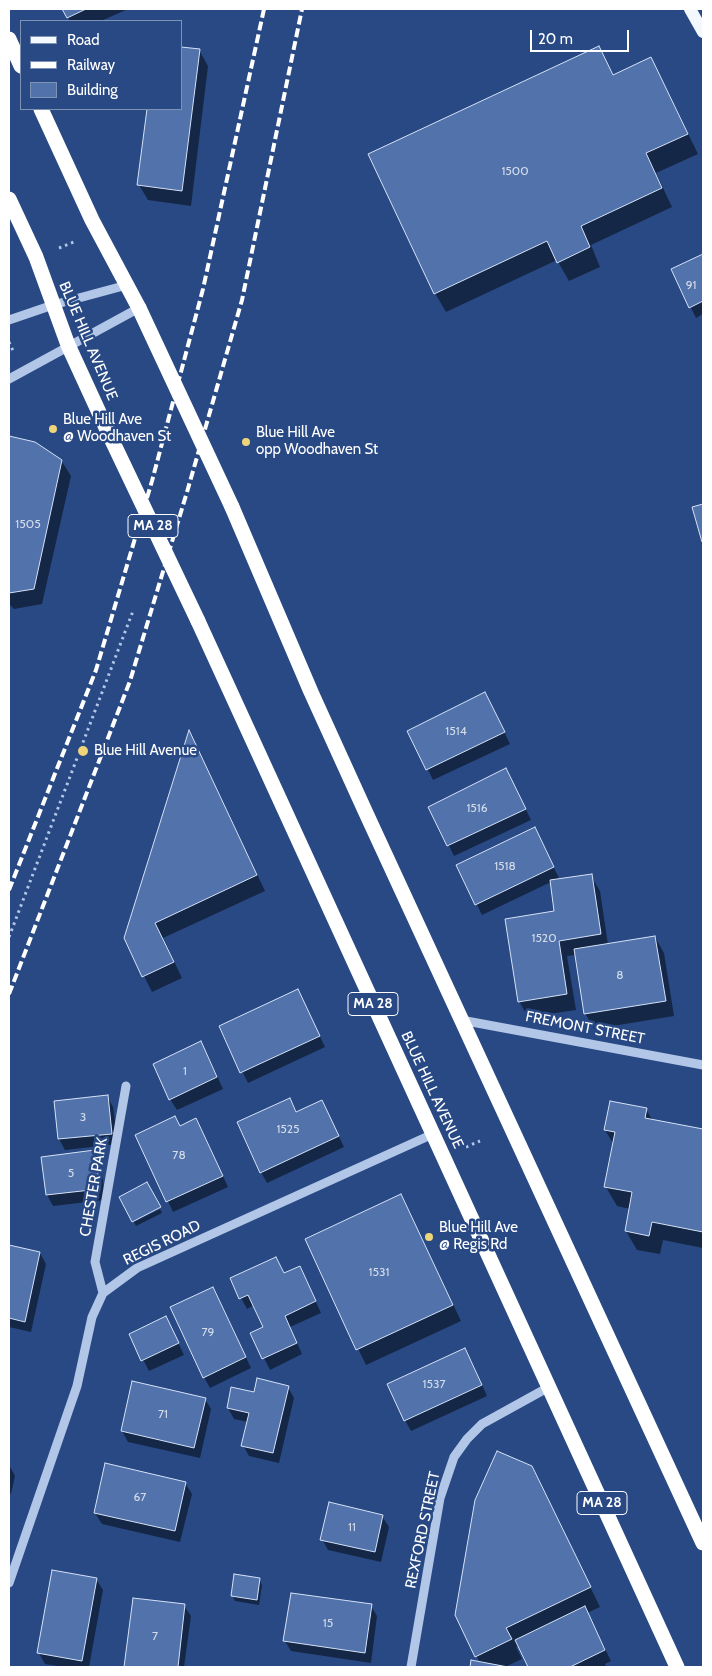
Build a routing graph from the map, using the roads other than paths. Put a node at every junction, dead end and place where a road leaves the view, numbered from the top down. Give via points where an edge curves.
1 (690, 9) edge
2 (703, 32) edge
3 (9, 39) edge
4 (20, 64) edge
5 (41, 110) edge
6 (9, 199) edge
7 (127, 285) junction
8 (53, 305) junction
9 (139, 308) junction
10 (9, 320) edge
11 (68, 345) junction
12 (9, 379) edge
13 (461, 1020) junction
14 (703, 1065) edge
15 (126, 1086) dead end
16 (433, 1134) junction
17 (103, 1293) junction
18 (549, 1387) junction
19 (703, 1542) edge
20 (9, 1583) edge
21 (411, 1667) edge
22 (677, 1667) edge

1 - 2 main road
3 - 4 highway
5 - 7 highway via 92,220
6 - 8 highway, BLUE HILL AVENUE / MA 28 via 36,257
7 - 8 street
7 - 9 highway
8 - 10 street
8 - 11 highway, BLUE HILL AVENUE / MA 28
9 - 11 street
9 - 13 highway, bridge via 232,506 311,692
11 - 12 street
11 - 16 highway, BLUE HILL AVENUE / MA 28, bridge
13 - 14 street, FREMONT STREET
13 - 19 highway
15 - 17 street, CHESTER PARK via 95,1262
16 - 17 street, REGIS ROAD via 137,1268
16 - 18 highway, BLUE HILL AVENUE / MA 28
17 - 20 street, REGIS ROAD via 92,1316 77,1386
18 - 21 street, REXFORD STREET via 482,1424 454,1457 440,1498
18 - 22 highway, BLUE HILL AVENUE / MA 28

